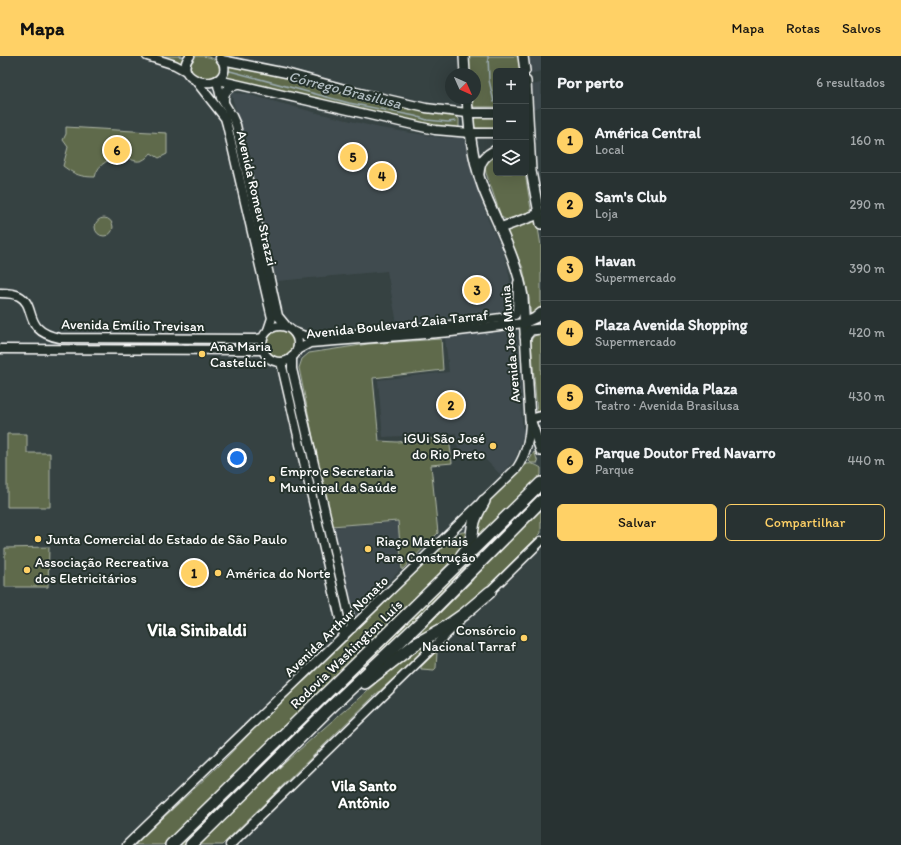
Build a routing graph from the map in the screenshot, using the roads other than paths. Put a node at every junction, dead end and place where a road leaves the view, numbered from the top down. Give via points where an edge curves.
1 (147, 56) edge
2 (190, 56) edge
3 (464, 56) edge
4 (523, 56) edge
5 (220, 57) edge
6 (465, 68) edge
7 (525, 68) edge
8 (186, 71) junction
9 (218, 80) junction
10 (196, 81) junction
11 (237, 85) junction
12 (224, 103) junction
13 (467, 104) edge
14 (468, 113) junction
15 (493, 113) edge
16 (470, 133) junction
17 (493, 133) edge
18 (493, 151) edge
19 (529, 172) edge
20 (479, 176) junction
21 (537, 204) junction
22 (539, 214) junction
23 (527, 218) junction
24 (541, 224) edge
25 (500, 228) junction
26 (518, 273) junction
27 (0, 293) edge
28 (541, 313) edge
29 (524, 322) junction
30 (287, 327) junction
31 (541, 329) edge
32 (268, 330) junction
33 (294, 332) junction
34 (525, 337) junction
35 (263, 338) junction
36 (0, 349) edge
37 (263, 350) junction
38 (297, 350) junction
39 (292, 358) junction
40 (281, 362) junction
41 (541, 416) edge
42 (530, 419) junction
43 (541, 451) edge
44 (540, 485) edge
45 (484, 501) junction
46 (541, 502) edge
47 (541, 541) edge
48 (333, 544) junction
49 (323, 546) junction
50 (441, 582) junction
51 (490, 592) junction
52 (352, 628) junction
53 (344, 636) junction
54 (328, 710) junction
55 (127, 845) edge
56 (171, 845) edge
57 (191, 845) edge
58 (230, 845) edge

1 - 8 main road
2 - 8 main road
3 - 6 main road
4 - 7 main road
5 - 9 main road via 224,70
5 - 14 main road via 426,108
8 - 10 main road, Avenida Romeu Strazzi
9 - 10 main road
9 - 11 main road
9 - 12 main road, Avenida Romeu Strazzi
10 - 32 main road, Avenida Romeu Strazzi via 228,125 272,318
11 - 12 main road via 226,91
11 - 16 main road via 415,127
12 - 30 main road, Avenida Romeu Strazzi via 236,125 278,316
13 - 14 main road, Avenida José Munia
14 - 15 main road
14 - 16 main road, Avenida José Munia
16 - 17 main road
16 - 20 main road, Avenida José Munia
18 - 20 main road via 482,160
19 - 21 main road
20 - 25 main road, Avenida José Munia
21 - 22 main road
21 - 23 main road
22 - 23 main road
22 - 24 main road
23 - 25 main road
25 - 26 main road, Avenida José Munia
26 - 29 main road, Avenida José Munia via 523,297
26 - 33 main road, Avenida Boulevard Zaia Tarraf via 518,307 515,315 508,317 321,337 307,337
27 - 35 main road, Avenida Emílio Trevisan via 12,293 22,298 32,321 39,330 52,337
28 - 29 main road
29 - 34 main road, Avenida José Munia
29 - 38 main road, Avenida Boulevard Zaia Tarraf via 451,332 310,343
30 - 32 main road via 277,326
30 - 33 main road
31 - 34 main road via 531,330
32 - 35 main road
33 - 38 main road
34 - 42 main road, Avenida José Munia
35 - 37 main road
36 - 37 main road, Avenida Emílio Trevisan
37 - 40 main road via 270,359
38 - 39 main road
39 - 40 main road
39 - 48 main road via 292,369
40 - 49 main road
41 - 42 main road
42 - 43 main road, Avenida José Munia
42 - 45 main road, Avenida Arthur Nonato via 530,435 521,462
44 - 50 highway, Rodovia Washington Luís
45 - 50 highway via 474,522 469,545 448,569
45 - 52 main road, Avenida Arthur Nonato
46 - 54 highway, Rodovia Washington Luís
47 - 51 main road
48 - 49 main road
48 - 52 main road
49 - 53 main road
50 - 56 highway, Rodovia Washington Luís
51 - 54 highway via 444,628 414,645 338,707
51 - 58 main road
52 - 53 main road, Avenida Arthur Nonato
53 - 55 main road, Avenida Arthur Nonato
54 - 57 highway, Rodovia Washington Luís

